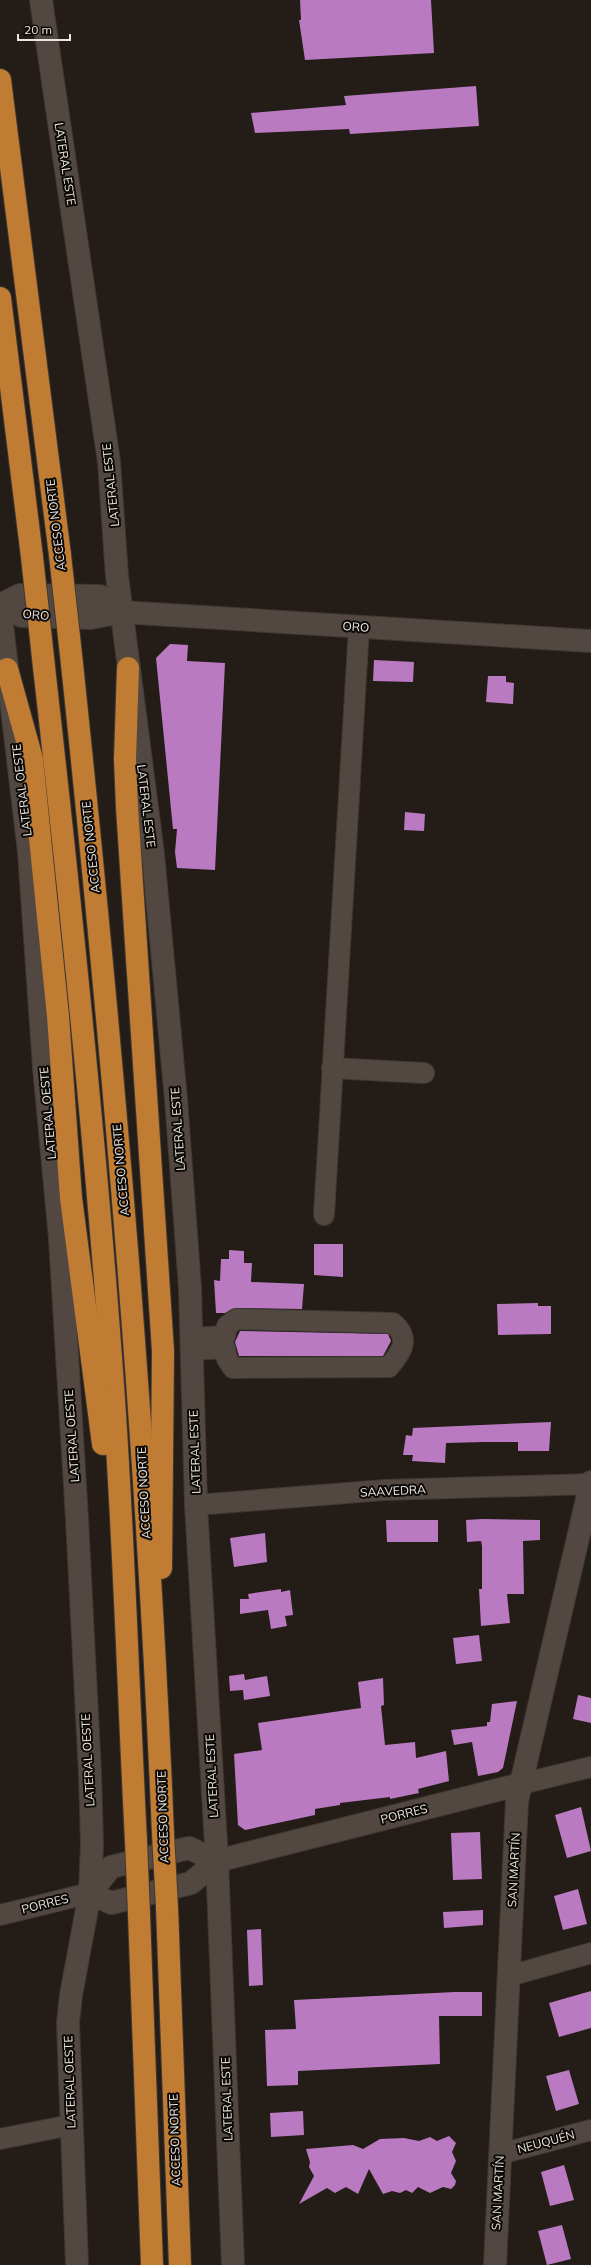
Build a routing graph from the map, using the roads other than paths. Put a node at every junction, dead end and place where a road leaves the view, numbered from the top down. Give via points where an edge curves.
1 (41, 0) edge
2 (0, 80) edge
3 (0, 298) edge
4 (0, 606) edge
5 (121, 612) junction
6 (359, 627) junction
7 (591, 641) edge
8 (128, 668) junction
9 (7, 669) junction
10 (332, 1068) junction
11 (424, 1073) dead end
12 (324, 1215) dead end
13 (192, 1344) junction
14 (591, 1483) edge
15 (196, 1505) junction
16 (124, 1607) junction
17 (158, 1697) junction
18 (591, 1767) edge
19 (521, 1784) junction
20 (217, 1861) junction
21 (90, 1893) junction
22 (0, 1915) edge
23 (591, 1953) edge
24 (509, 1976) junction
25 (71, 2125) junction
26 (591, 2130) edge
27 (0, 2140) edge
28 (500, 2154) junction
29 (77, 2265) edge
30 (152, 2265) edge
31 (180, 2265) edge
32 (233, 2265) edge
33 (495, 2265) edge

1 - 5 street, LATERAL ESTE via 109,462
2 - 17 highway, ACCESO NORTE, bridge via 60,555 94,874 130,1271
3 - 16 highway, ACCESO NORTE, bridge via 68,883 104,1269 113,1387
4 - 5 street, ORO via 22,616 91,618
4 - 9 street, LATERAL OESTE
5 - 6 street, ORO
5 - 8 street, LATERAL ESTE
6 - 7 street, ORO
6 - 10 street
8 - 13 street, LATERAL ESTE via 153,854 176,1099
8 - 17 highway via 125,759 127,808 163,1351
9 - 16 highway via 32,759 58,1016 71,1198
9 - 21 street, LATERAL OESTE via 29,852 44,1067 60,1239 90,1774
10 - 11 street
10 - 12 street
13 - 13 street via 226,1348 233,1368 389,1367 401,1352 403,1338 401,1330 393,1323 236,1319 227,1326 226,1336
13 - 15 street, LATERAL ESTE
14 - 15 street, SAAVEDRA via 384,1490
14 - 19 street, SAN MARTÍN
15 - 20 street, LATERAL ESTE
16 - 30 highway, ACCESO NORTE, bridge via 136,1840
17 - 31 highway, ACCESO NORTE, bridge
18 - 19 street, PORRES
19 - 20 street, PORRES
19 - 24 street, SAN MARTÍN via 517,1802
20 - 21 street, PORRES via 191,1882 112,1903
20 - 21 street via 189,1848 111,1867
20 - 32 street, LATERAL ESTE
21 - 22 street, PORRES
21 - 25 street, LATERAL OESTE via 69,2007
23 - 24 street
24 - 28 street, SAN MARTÍN
25 - 27 street
25 - 29 street, LATERAL OESTE
26 - 28 street, NEUQUÉN
28 - 33 street, SAN MARTÍN

